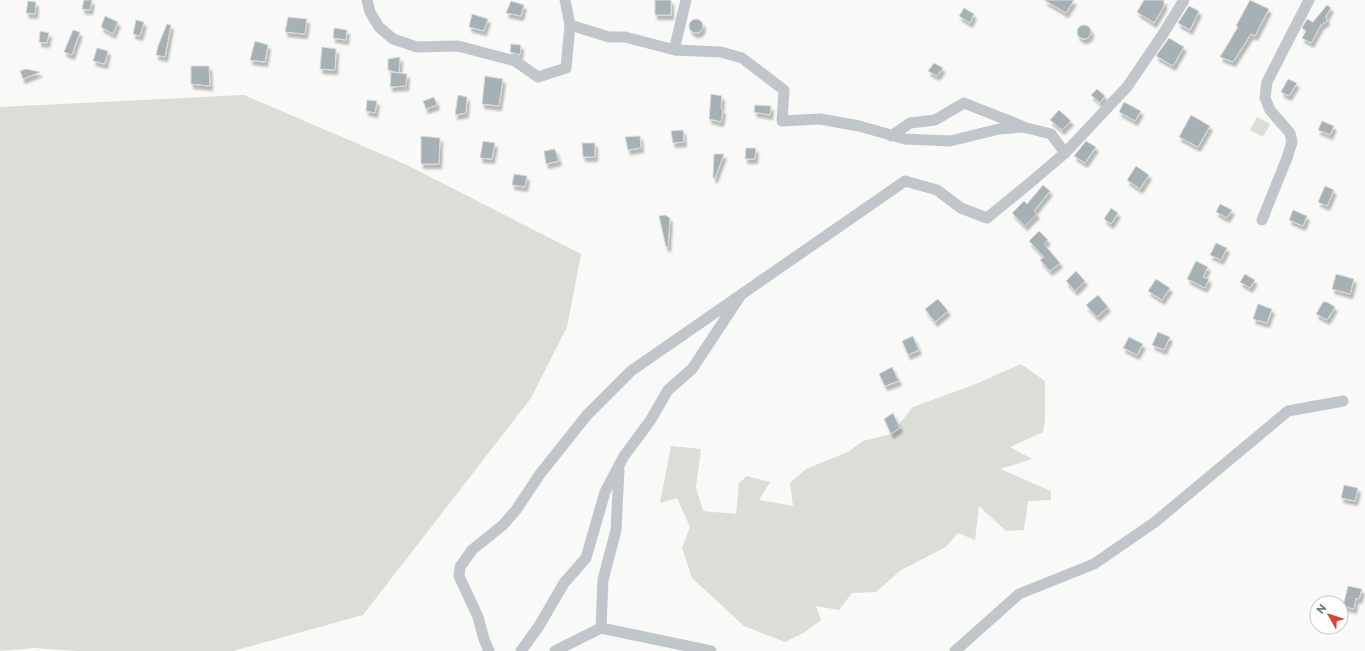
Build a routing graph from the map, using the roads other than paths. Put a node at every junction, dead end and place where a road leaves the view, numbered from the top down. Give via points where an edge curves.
1 (368, 0) edge
2 (565, 0) edge
3 (686, 0) edge
4 (1184, 0) edge
5 (1309, 0) edge
6 (570, 26) junction
7 (675, 50) junction
8 (1023, 127) junction
9 (891, 136) junction
10 (1065, 153) junction
11 (1262, 220) dead end
12 (742, 293) junction
13 (1343, 400) dead end
14 (619, 465) junction
15 (601, 628) junction
16 (490, 651) edge
17 (521, 651) edge
18 (554, 651) edge
19 (711, 651) edge
20 (955, 651) edge

1 - 6 street via 370,12 379,28 393,39 417,47 458,46 515,61 538,77 566,68
2 - 6 street
3 - 7 street
4 - 10 street via 1127,87
5 - 11 street via 1267,82 1265,98 1270,110 1290,133 1292,142
6 - 7 street via 609,37 625,37
7 - 9 street via 721,52 742,58 784,90 782,121 820,119 859,126
8 - 9 street via 999,129 950,141
8 - 9 street via 964,103 935,120 910,122
8 - 10 street via 1051,134
10 - 12 street via 987,218 961,208 937,190 904,180
12 - 14 street via 692,369 668,390
12 - 16 street via 631,371 587,415 540,474 512,515 464,560 459,576 478,616
13 - 20 street via 1288,411 1155,522 1094,564 1019,594
14 - 15 street via 616,530 604,580
14 - 17 street via 605,492 586,558 564,583
15 - 18 street
15 - 19 street

